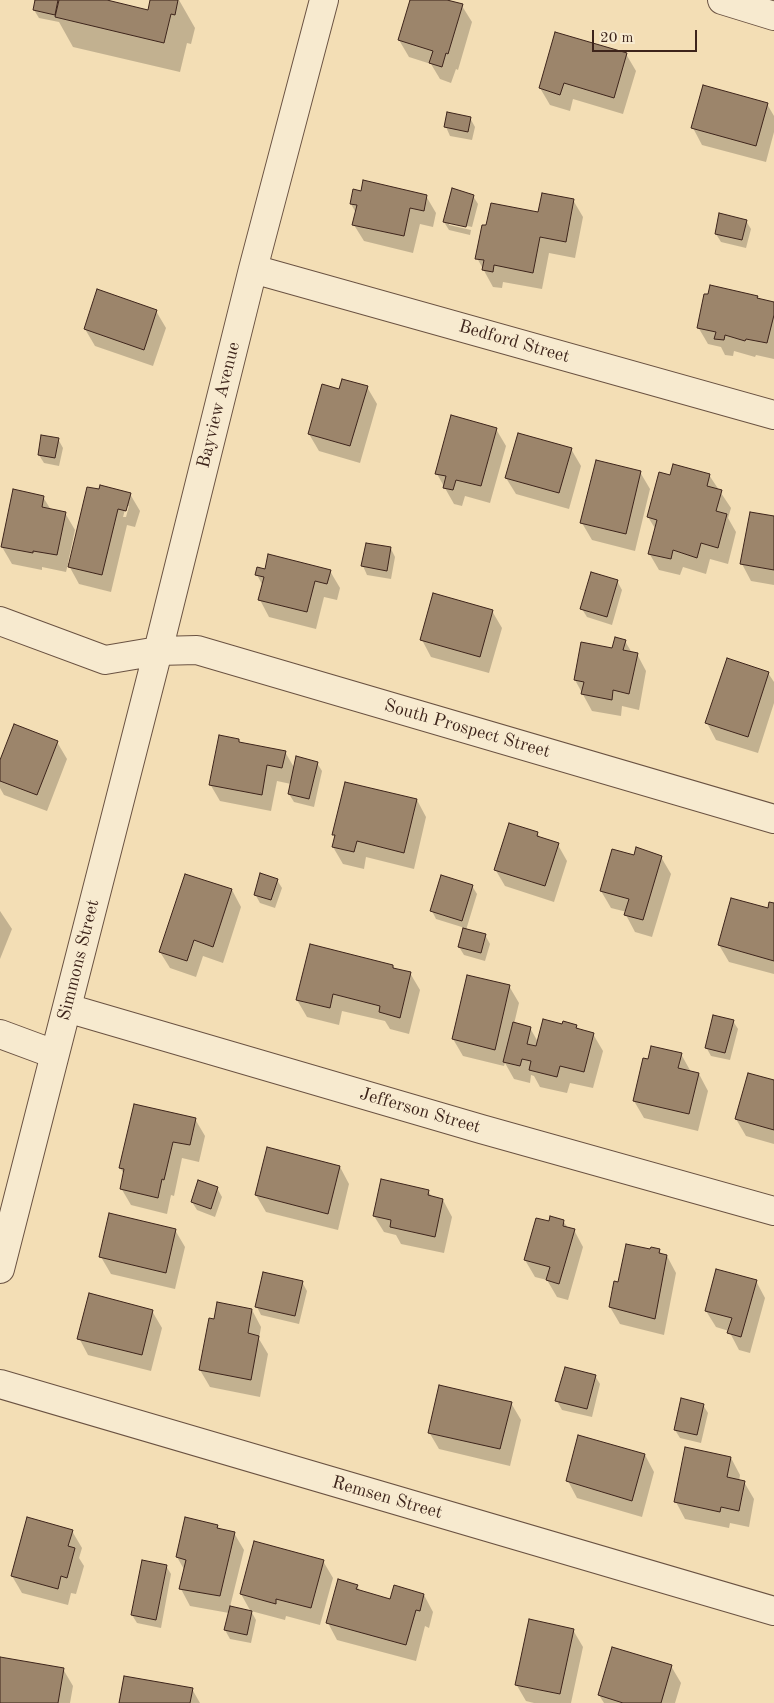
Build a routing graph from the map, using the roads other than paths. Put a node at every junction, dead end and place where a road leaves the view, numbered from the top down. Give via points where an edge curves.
1 (324, 0) edge
2 (722, 0) edge
3 (774, 16) edge
4 (253, 269) junction
5 (774, 415) edge
6 (0, 621) edge
7 (158, 651) junction
8 (774, 818) edge
9 (67, 1008) junction
10 (0, 1034) edge
11 (54, 1054) junction
12 (774, 1211) edge
13 (0, 1269) edge
14 (0, 1384) edge
15 (774, 1611) edge

1 - 4 street, Bayview Avenue
2 - 3 street
4 - 5 street, Bedford Street
4 - 7 street, Bayview Avenue
6 - 7 street via 105,660
7 - 8 street, South Prospect Street via 198,650
7 - 9 street, Simmons Street
9 - 11 street, Simmons Street
9 - 12 street, Jefferson Street
10 - 11 street
11 - 13 street, Simmons Street
14 - 15 street, Remsen Street

